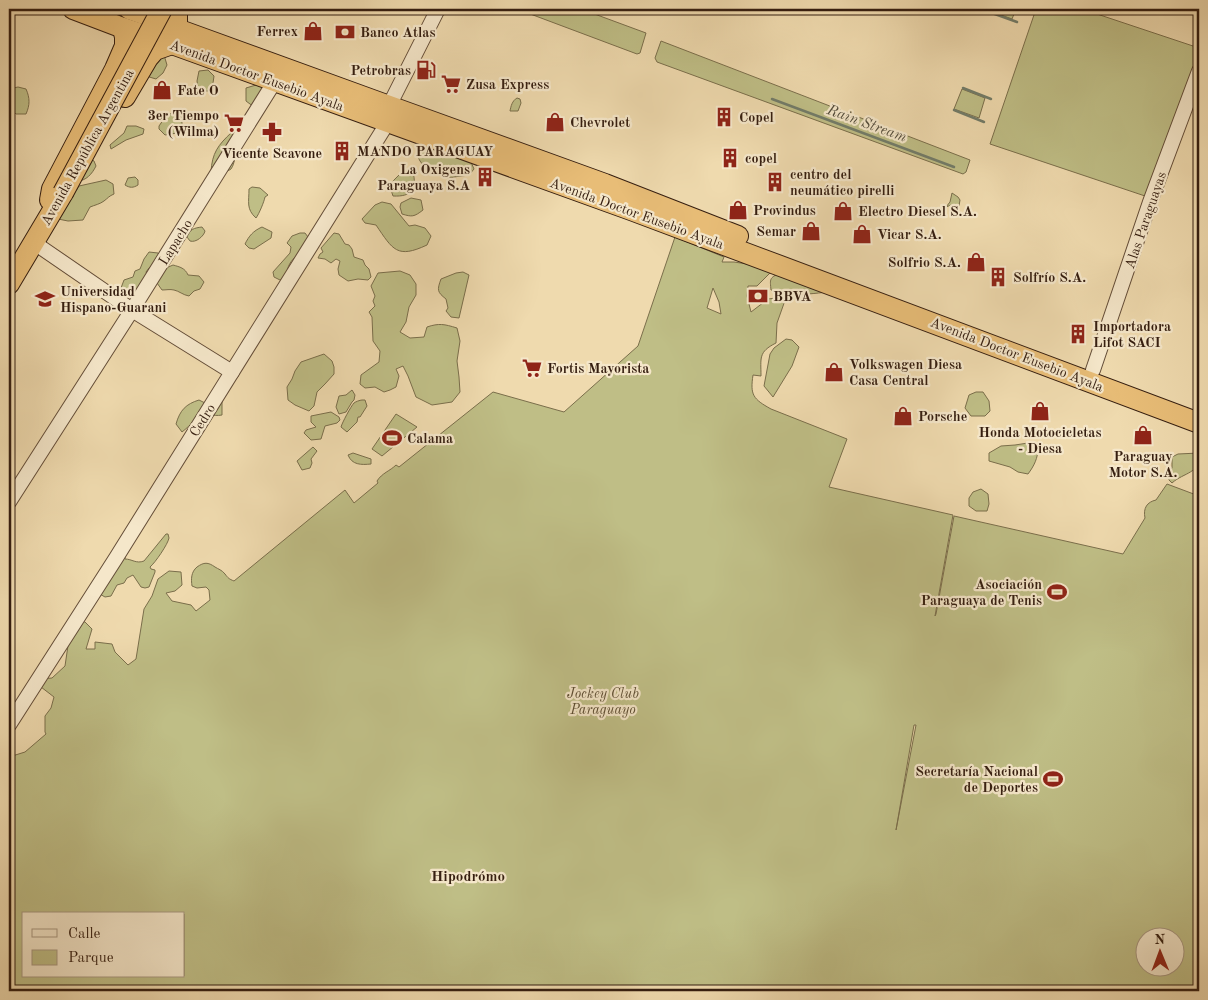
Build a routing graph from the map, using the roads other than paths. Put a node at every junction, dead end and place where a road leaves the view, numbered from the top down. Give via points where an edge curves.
1 (73, 9) edge
2 (132, 9) edge
3 (155, 9) edge
4 (162, 9) edge
5 (177, 9) edge
6 (438, 9) edge
7 (123, 28) junction
8 (175, 36) junction
9 (1199, 71) edge
10 (275, 81) junction
11 (388, 114) junction
12 (605, 184) junction
13 (563, 185) junction
14 (57, 196) junction
15 (33, 242) junction
16 (9, 266) edge
17 (9, 284) edge
18 (132, 310) junction
19 (1093, 370) junction
20 (232, 372) junction
21 (1199, 408) edge
22 (1199, 423) edge
23 (9, 502) edge
24 (9, 725) edge

1 - 7 highway, Avenida Doctor Eusebio Ayala
2 - 8 highway, Avenida Doctor Eusebio Ayala via 154,18
3 - 14 highway, Avenida República Argentina
4 - 14 highway, Avenida República Argentina, bridge
5 - 8 highway
6 - 11 street, Cedro
7 - 8 highway, Avenida Doctor Eusebio Ayala
7 - 14 highway via 124,46 115,69 52,189
8 - 10 highway, Avenida Doctor Eusebio Ayala
8 - 11 highway, Avenida Doctor Eusebio Ayala
8 - 14 highway via 148,58 69,193
9 - 19 street, Alas Paraguayas
10 - 11 highway, Avenida Doctor Eusebio Ayala
10 - 18 street, Lapacho
11 - 12 highway, Avenida Doctor Eusebio Ayala
11 - 13 highway, Avenida Doctor Eusebio Ayala
11 - 20 street, Cedro
12 - 13 highway via 592,192 570,184
12 - 19 highway, Avenida Doctor Eusebio Ayala
13 - 22 highway, Avenida Doctor Eusebio Ayala
14 - 15 highway, Avenida República Argentina
14 - 16 highway, Avenida República Argentina
15 - 17 highway, Avenida República Argentina
15 - 18 street
18 - 20 street
18 - 23 street, Lapacho
19 - 21 highway, Avenida Doctor Eusebio Ayala
20 - 24 street, Cedro

